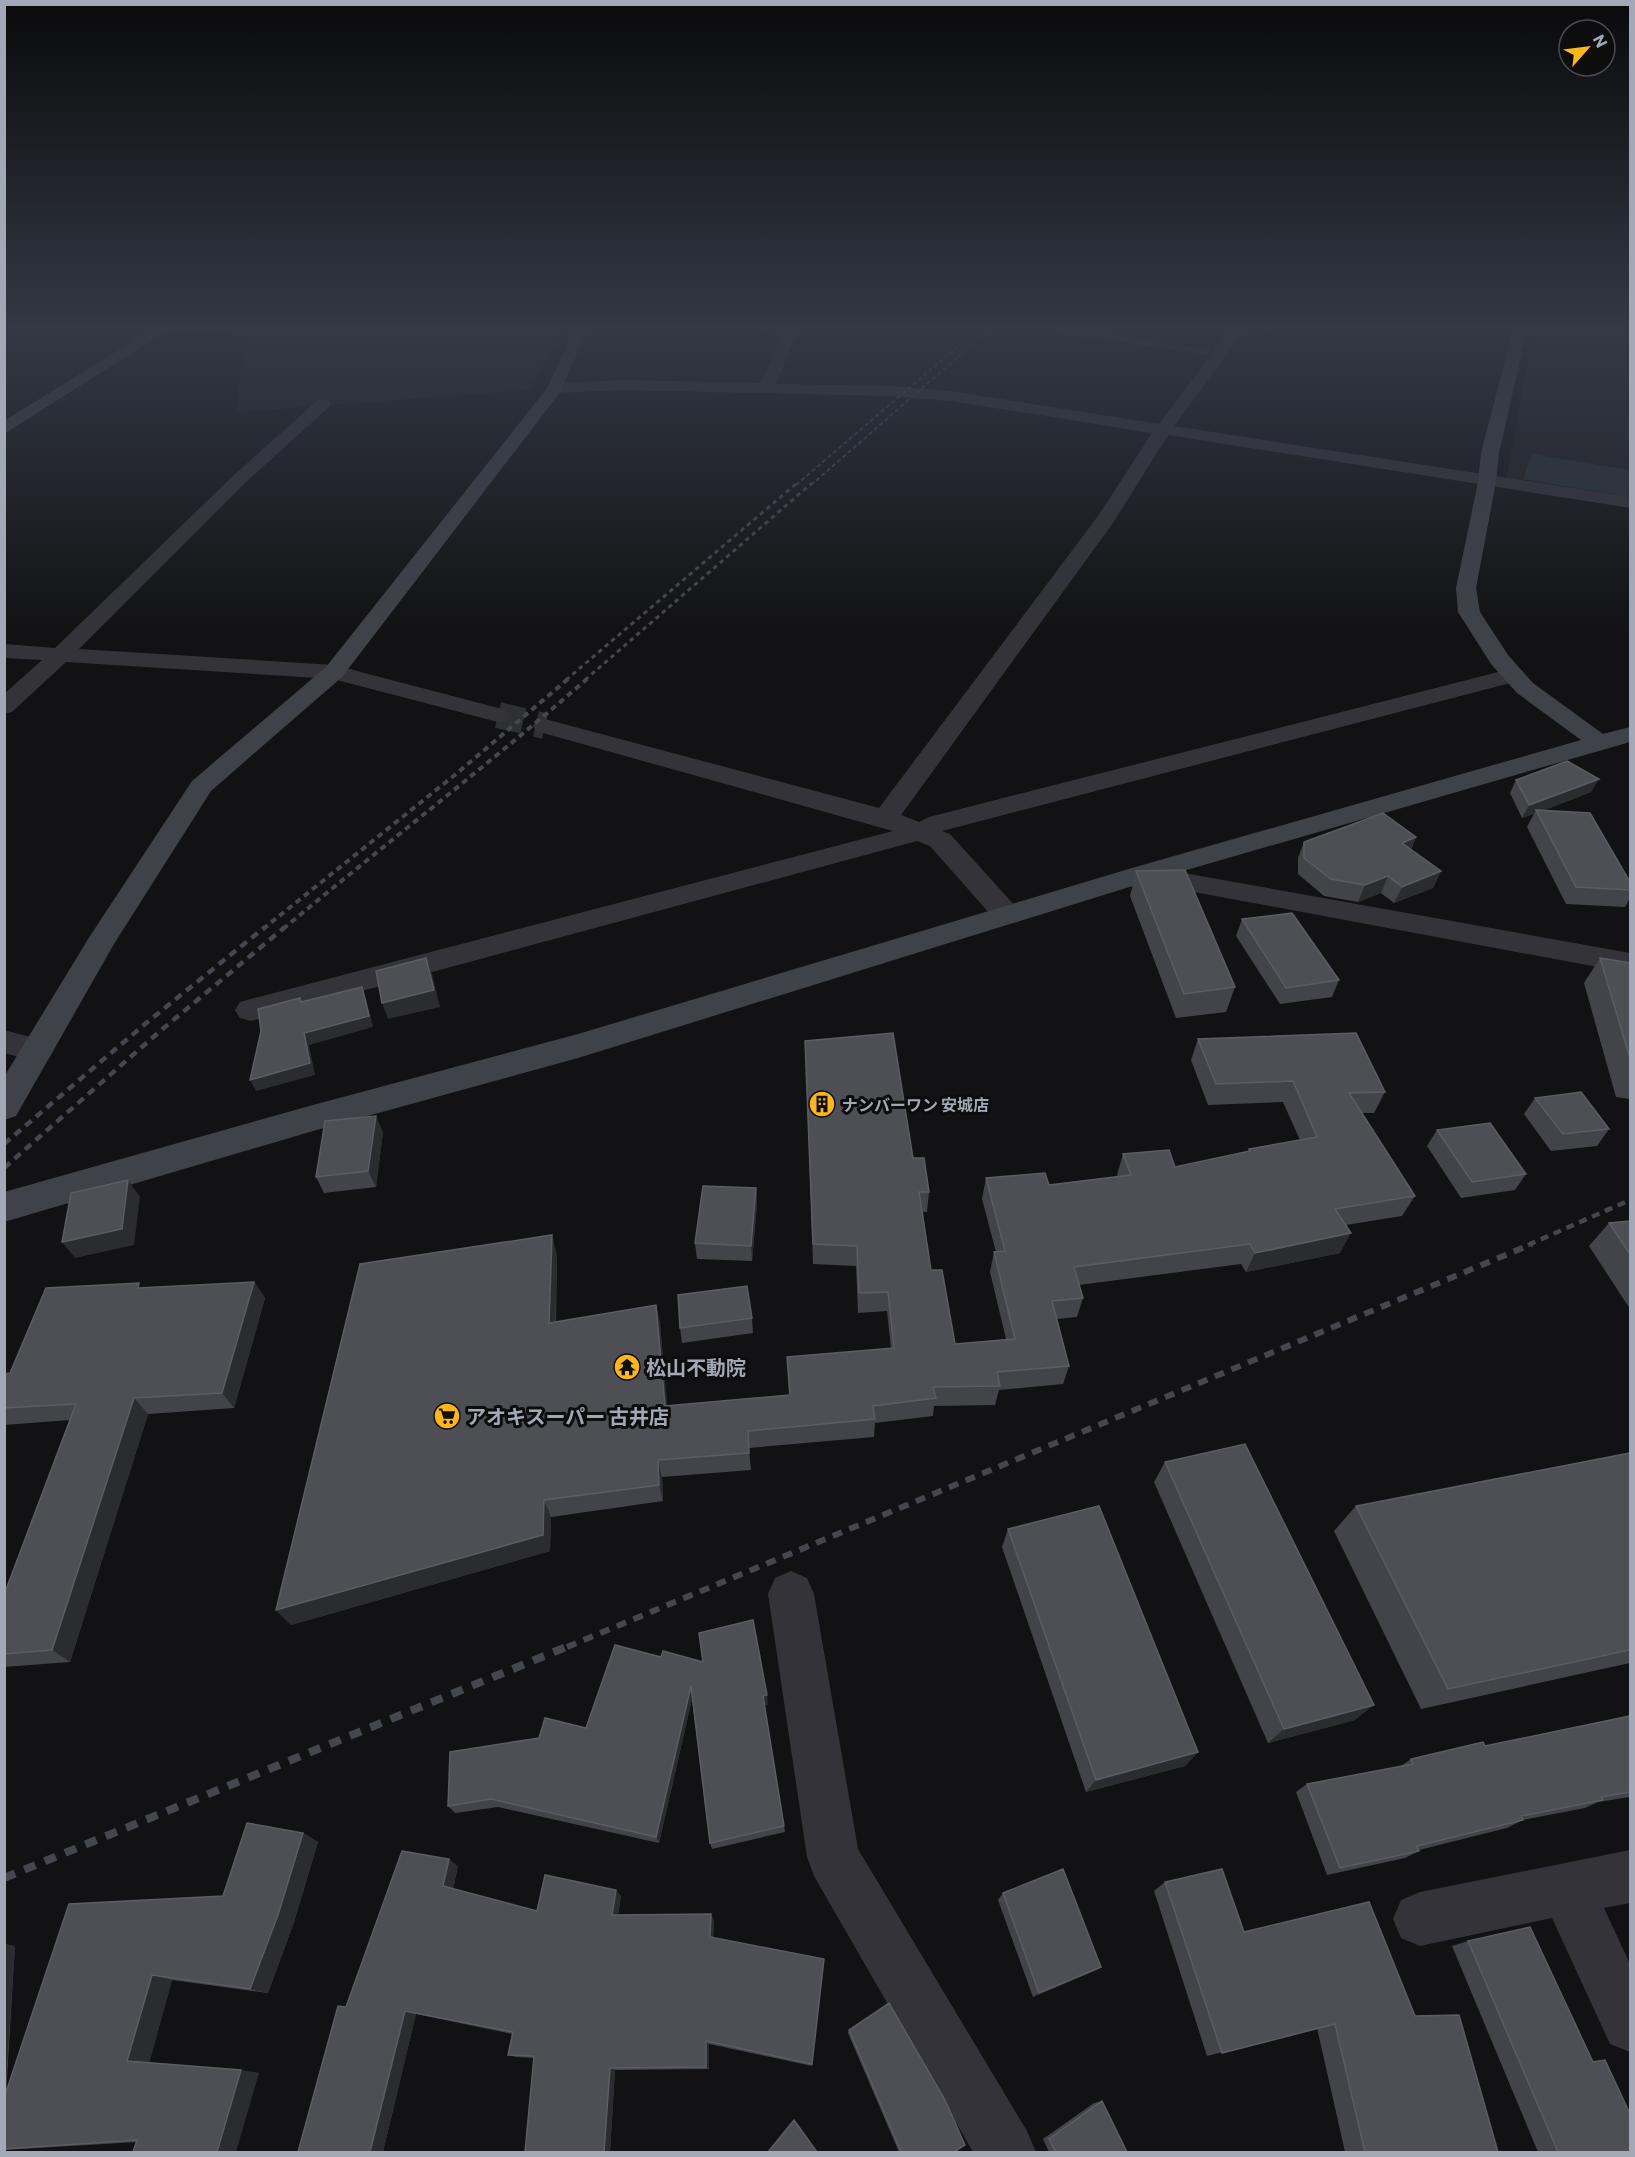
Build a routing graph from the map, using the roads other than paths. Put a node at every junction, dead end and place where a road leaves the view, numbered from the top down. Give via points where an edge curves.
1 (291, 431) edge
2 (522, 431) edge
3 (1162, 431) joint
4 (1495, 431) edge
5 (1487, 482) junction
6 (1630, 503) edge
7 (4, 651) edge
8 (64, 654) junction
9 (334, 672) junction
10 (1514, 675) junction
11 (4, 707) edge
12 (498, 715) tunnel mouth
13 (545, 726) tunnel mouth
14 (1630, 734) edge
15 (1600, 743) junction
16 (885, 819) junction
17 (922, 831) junction
18 (1142, 874) junction
19 (1007, 915) junction
20 (1630, 963) edge
21 (251, 1010) dead end
22 (4, 1041) edge
23 (39, 1050) junction
24 (4, 1107) edge
25 (4, 1207) edge
26 (791, 1594) dead end
27 (1630, 1877) edge
28 (1566, 1888) junction
29 (1420, 1919) dead end
30 (1630, 2024) edge
31 (1006, 2152) edge

1 - 8 street
2 - 9 street
3 - 5 street
3 - 16 street via 1106,519
4 - 5 street
5 - 6 street
5 - 10 street via 1466,588 1469,612 1493,651
7 - 8 street
8 - 9 street
8 - 11 street
9 - 12 street
9 - 23 street via 201,786 100,943
10 - 15 street
10 - 17 street via 938,823
13 - 16 street
14 - 15 street
15 - 18 street
16 - 17 street
17 - 19 street via 940,840
17 - 21 street
18 - 19 street
18 - 20 street
19 - 25 street via 578,1046
22 - 23 street
23 - 24 street
26 - 31 street via 833,1857
27 - 28 street
28 - 29 street
28 - 30 street

